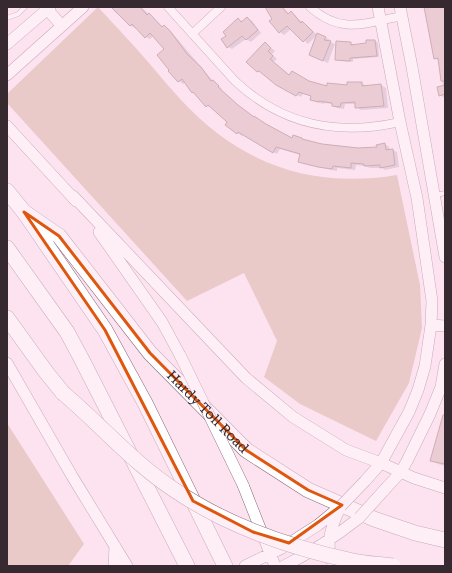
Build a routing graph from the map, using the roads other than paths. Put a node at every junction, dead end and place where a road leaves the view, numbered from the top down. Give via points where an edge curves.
1 (25, 7) edge
2 (83, 7) edge
3 (168, 7) edge
4 (221, 7) edge
5 (310, 7) edge
6 (378, 7) edge
7 (46, 9) edge
8 (401, 11) edge
9 (7, 18) edge
10 (382, 20) junction
11 (62, 26) junction
12 (192, 34) junction
13 (7, 44) edge
14 (7, 75) edge
15 (400, 122) junction
16 (7, 126) edge
17 (7, 191) edge
18 (440, 194) edge
19 (73, 196) junction
20 (417, 198) junction
21 (24, 212) junction
22 (7, 248) edge
23 (445, 257) edge
24 (7, 318) edge
25 (431, 325) junction
26 (445, 326) edge
27 (7, 363) edge
28 (445, 364) edge
29 (381, 463) junction
30 (400, 473) junction
31 (445, 488) edge
32 (341, 506) junction
33 (331, 536) junction
34 (445, 540) edge
35 (115, 545) junction
36 (265, 556) junction
37 (303, 557) junction
38 (114, 566) edge
39 (127, 566) edge
40 (187, 566) edge
41 (225, 566) edge
42 (245, 566) edge
43 (274, 566) edge
44 (284, 566) edge
45 (334, 566) edge
46 (392, 566) edge

1 - 9 lane via 18,14
2 - 11 main road
3 - 12 street
4 - 12 street
5 - 10 street via 320,16 335,23 353,25
6 - 10 main road
7 - 11 main road
7 - 13 main road
8 - 10 street
8 - 18 main road
10 - 15 main road
11 - 14 main road
12 - 15 street via 247,92 290,116 318,126 346,128 369,128
15 - 20 main road
16 - 19 main road
17 - 21 highway
18 - 20 main road
18 - 23 main road
19 - 29 main road via 246,378 293,417 346,450
19 - 36 main road, bridge via 157,315 181,357 243,485
20 - 25 main road via 432,301
21 - 34 highway, Hardy Toll Road via 59,236 150,354 246,450 308,490 415,534
21 - 41 highway via 105,330 145,403
22 - 40 highway via 82,358
24 - 46 highway, bridge via 63,393 131,456 176,491 253,532 355,562
25 - 26 main road
25 - 29 main road via 425,366 418,390
27 - 35 main road
28 - 30 main road via 441,387 430,414
29 - 30 main road
29 - 32 main road, bridge
30 - 31 main road
30 - 33 main road, bridge via 359,518
32 - 33 main road
32 - 36 main road via 318,525
33 - 37 main road
33 - 45 main road via 330,559
35 - 38 main road
35 - 39 main road
36 - 42 main road
36 - 43 main road
37 - 44 main road
37 - 45 main road via 325,560

